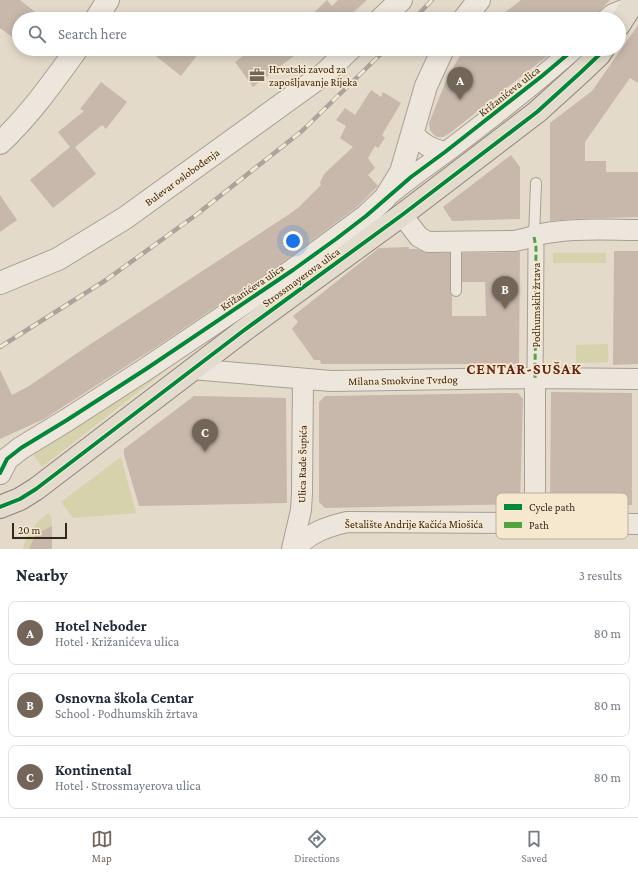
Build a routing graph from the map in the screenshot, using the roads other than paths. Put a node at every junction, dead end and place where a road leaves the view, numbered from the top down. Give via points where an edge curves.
1 (108, 0) edge
2 (401, 0) edge
3 (479, 0) edge
4 (633, 3) edge
5 (100, 12) edge
6 (388, 12) edge
7 (470, 12) edge
8 (617, 12) edge
9 (626, 14) edge
10 (72, 56) edge
11 (343, 56) edge
12 (440, 56) edge
13 (560, 56) edge
14 (597, 56) edge
15 (413, 133) junction
16 (0, 143) edge
17 (445, 152) junction
18 (536, 183) dead end
19 (385, 198) junction
20 (402, 215) junction
21 (638, 230) edge
22 (534, 237) junction
23 (456, 243) junction
24 (0, 283) edge
25 (456, 291) dead end
26 (192, 369) junction
27 (535, 378) junction
28 (303, 379) junction
29 (638, 379) edge
30 (0, 473) edge
31 (535, 493) edge
32 (0, 507) edge
33 (496, 523) edge
34 (628, 524) edge
35 (638, 524) edge
36 (293, 549) edge

1 - 5 street
2 - 6 street
3 - 7 street
4 - 8 street
4 - 9 main road
10 - 16 street via 41,98
11 - 24 street, Bulevar oslobođenja via 324,74 125,218 58,259
12 - 15 street via 426,86
13 - 17 street, Križanićeva ulica via 552,60
14 - 20 main road, Strossmayerova ulica via 537,112
15 - 17 street via 428,147
15 - 19 street via 401,172
17 - 19 street, Križanićeva ulica
18 - 22 lane, Podhumskih žrtava
19 - 30 street, Križanićeva ulica via 366,216 294,270 146,369 21,448 8,459
20 - 23 street via 419,237 428,242
20 - 26 main road, Strossmayerova ulica
21 - 22 street via 565,230
22 - 23 street via 514,241
22 - 27 street, Podhumskih žrtava
23 - 25 lane
26 - 28 street, Milana Smokvine Tvrdog
26 - 32 main road, Strossmayerova ulica via 36,489
27 - 28 street, Milana Smokvine Tvrdog via 333,381
27 - 29 street, Milana Smokvine Tvrdog
27 - 31 street, Podhumskih žrtava
28 - 36 street, Ulica Rade Šupića via 301,510
33 - 36 street, Šetalište Andrije Kačića Miošića via 347,522 318,530
34 - 35 street, Šetalište Andrije Kačića Miošića

